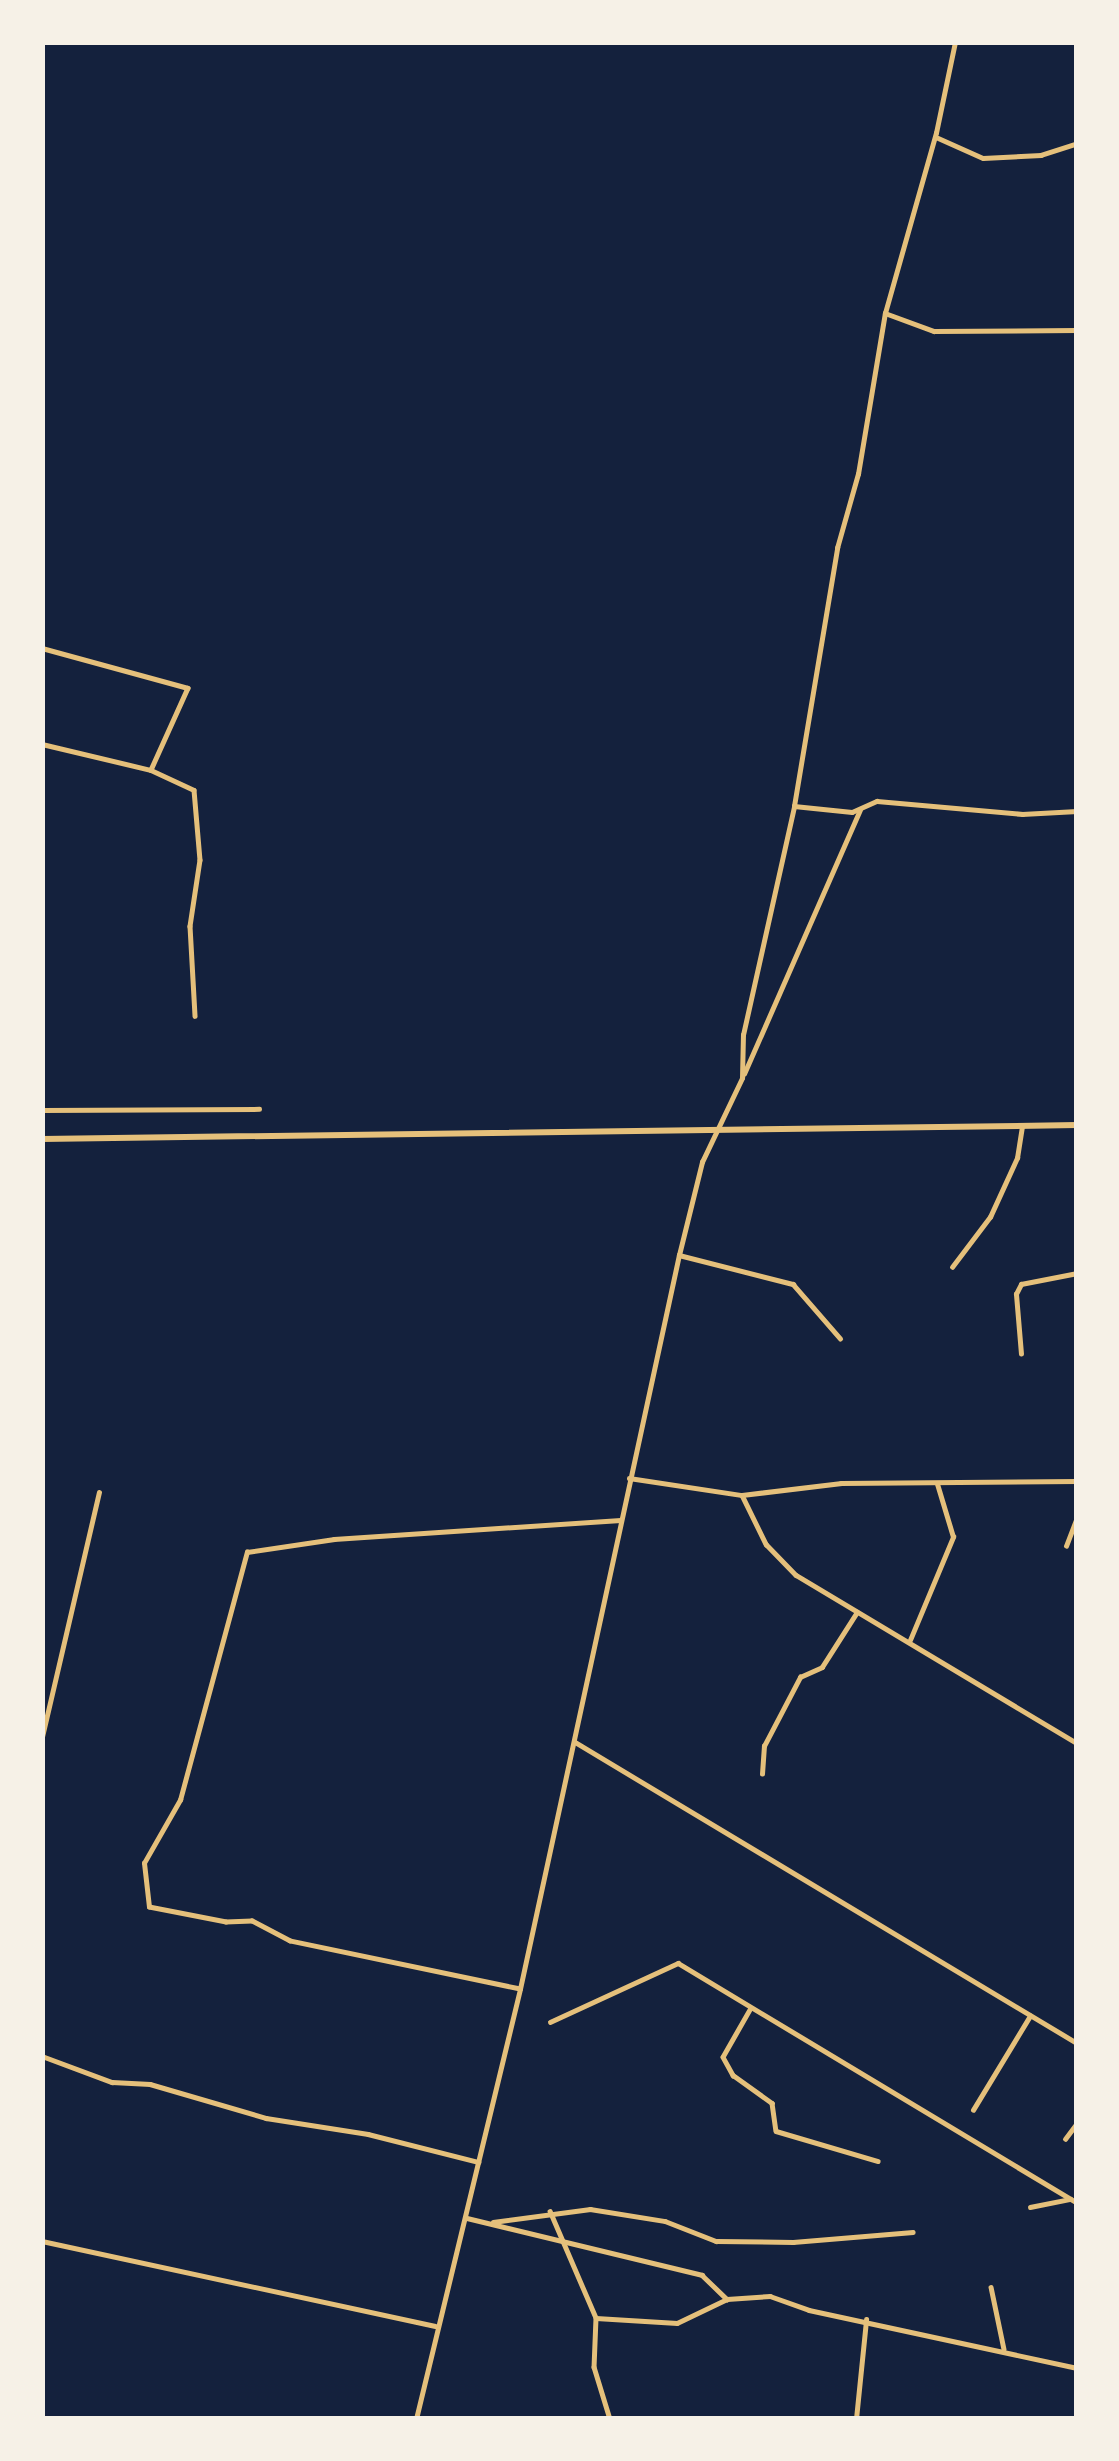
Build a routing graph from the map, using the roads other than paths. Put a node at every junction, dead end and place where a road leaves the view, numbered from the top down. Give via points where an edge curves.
1 (955, 42) edge
2 (936, 133) junction
3 (1077, 143) edge
4 (885, 313) junction
5 (1077, 330) edge
6 (42, 649) edge
7 (42, 744) edge
8 (151, 770) junction
9 (794, 806) junction
10 (860, 810) junction
11 (1077, 811) edge
12 (195, 1016) dead end
13 (742, 1078) junction
14 (259, 1109) dead end
15 (42, 1110) edge
16 (1077, 1125) edge
17 (1022, 1126) junction
18 (723, 1127) junction
19 (42, 1138) edge
20 (679, 1256) junction
21 (952, 1267) dead end
22 (1077, 1273) edge
23 (840, 1338) dead end
24 (1021, 1354) dead end
25 (629, 1478) junction
26 (1077, 1481) edge
27 (937, 1484) junction
28 (99, 1493) dead end
29 (742, 1495) junction
30 (1077, 1518) edge
31 (621, 1520) junction
32 (1066, 1546) dead end
33 (857, 1612) junction
34 (909, 1642) junction
35 (42, 1737) edge
36 (575, 1742) junction
37 (1077, 1743) edge
38 (762, 1774) dead end
39 (520, 1989) junction
40 (751, 2008) junction
41 (1030, 2016) junction
42 (550, 2022) dead end
43 (1077, 2043) edge
44 (42, 2056) edge
45 (973, 2110) dead end
46 (1077, 2123) edge
47 (1065, 2139) dead end
48 (479, 2162) junction
49 (878, 2162) dead end
50 (1074, 2201) edge
51 (1030, 2207) dead end
52 (550, 2211) junction
53 (465, 2218) junction
54 (488, 2223) junction
55 (913, 2232) dead end
56 (564, 2240) junction
57 (42, 2241) edge
58 (991, 2288) dead end
59 (727, 2299) junction
60 (596, 2318) junction
61 (866, 2320) junction
62 (435, 2326) junction
63 (1004, 2349) junction
64 (1077, 2368) edge
65 (416, 2419) edge
66 (610, 2419) edge
67 (856, 2419) edge

1 - 2 street
2 - 3 street via 983,158 1041,155
2 - 4 street
4 - 5 street via 934,331
4 - 9 street
6 - 8 street via 188,688
7 - 8 street
8 - 12 street via 194,790
9 - 10 street
9 - 13 street via 743,1035
10 - 11 street via 877,801
10 - 13 street
13 - 18 street
14 - 15 street
16 - 17 street
17 - 18 street
17 - 21 street via 991,1217
18 - 19 street
18 - 20 street via 702,1162
20 - 23 street via 793,1284
20 - 25 street
22 - 24 street via 1021,1284
25 - 29 street
25 - 31 street
26 - 27 street
27 - 29 street via 841,1483
27 - 34 street via 953,1537
28 - 35 street
29 - 33 street via 766,1544 796,1575
30 - 32 street
31 - 36 street
31 - 39 street via 247,1552 181,1800 144,1863 149,1907 253,1921 290,1941
33 - 34 street
33 - 38 street via 822,1667 800,1677 764,1746
34 - 37 street
36 - 39 street
36 - 41 street
39 - 48 street
40 - 42 street via 671,1964
40 - 49 street via 723,2057 772,2103 776,2132
40 - 50 street
41 - 43 street
41 - 45 street
44 - 48 street via 112,2082 150,2084
46 - 47 street
48 - 53 street
50 - 51 street
52 - 54 street
52 - 55 street via 636,2216 716,2241
52 - 56 street
53 - 54 street
53 - 62 street
54 - 56 street
56 - 59 street via 702,2275
56 - 60 street
57 - 62 street
58 - 63 street
59 - 60 street via 677,2323
59 - 61 street via 770,2296
60 - 66 street via 595,2367
61 - 63 street
61 - 67 street
62 - 65 street
63 - 64 street

